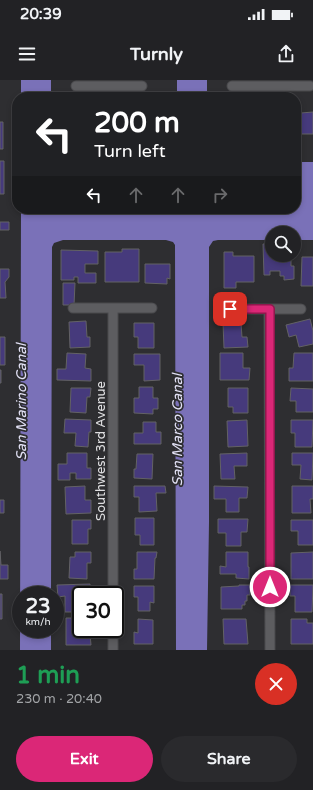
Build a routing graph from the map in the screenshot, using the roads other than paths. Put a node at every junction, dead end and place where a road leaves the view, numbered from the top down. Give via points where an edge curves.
1 (114, 83) edge
2 (271, 83) edge
3 (76, 86) dead end
4 (142, 86) dead end
5 (232, 86) dead end
6 (310, 86) dead end
7 (73, 308) dead end
8 (114, 308) junction
9 (152, 308) dead end
10 (230, 309) dead end
11 (270, 309) junction
12 (301, 309) dead end
13 (113, 586) edge
14 (113, 638) edge
15 (113, 650) edge
16 (270, 650) edge

1 - 3 street
1 - 4 street
2 - 5 street
2 - 6 street
7 - 8 street
8 - 9 street
8 - 13 street, Southwest 3rd Avenue
10 - 11 street
11 - 12 street
11 - 16 street
14 - 15 street

